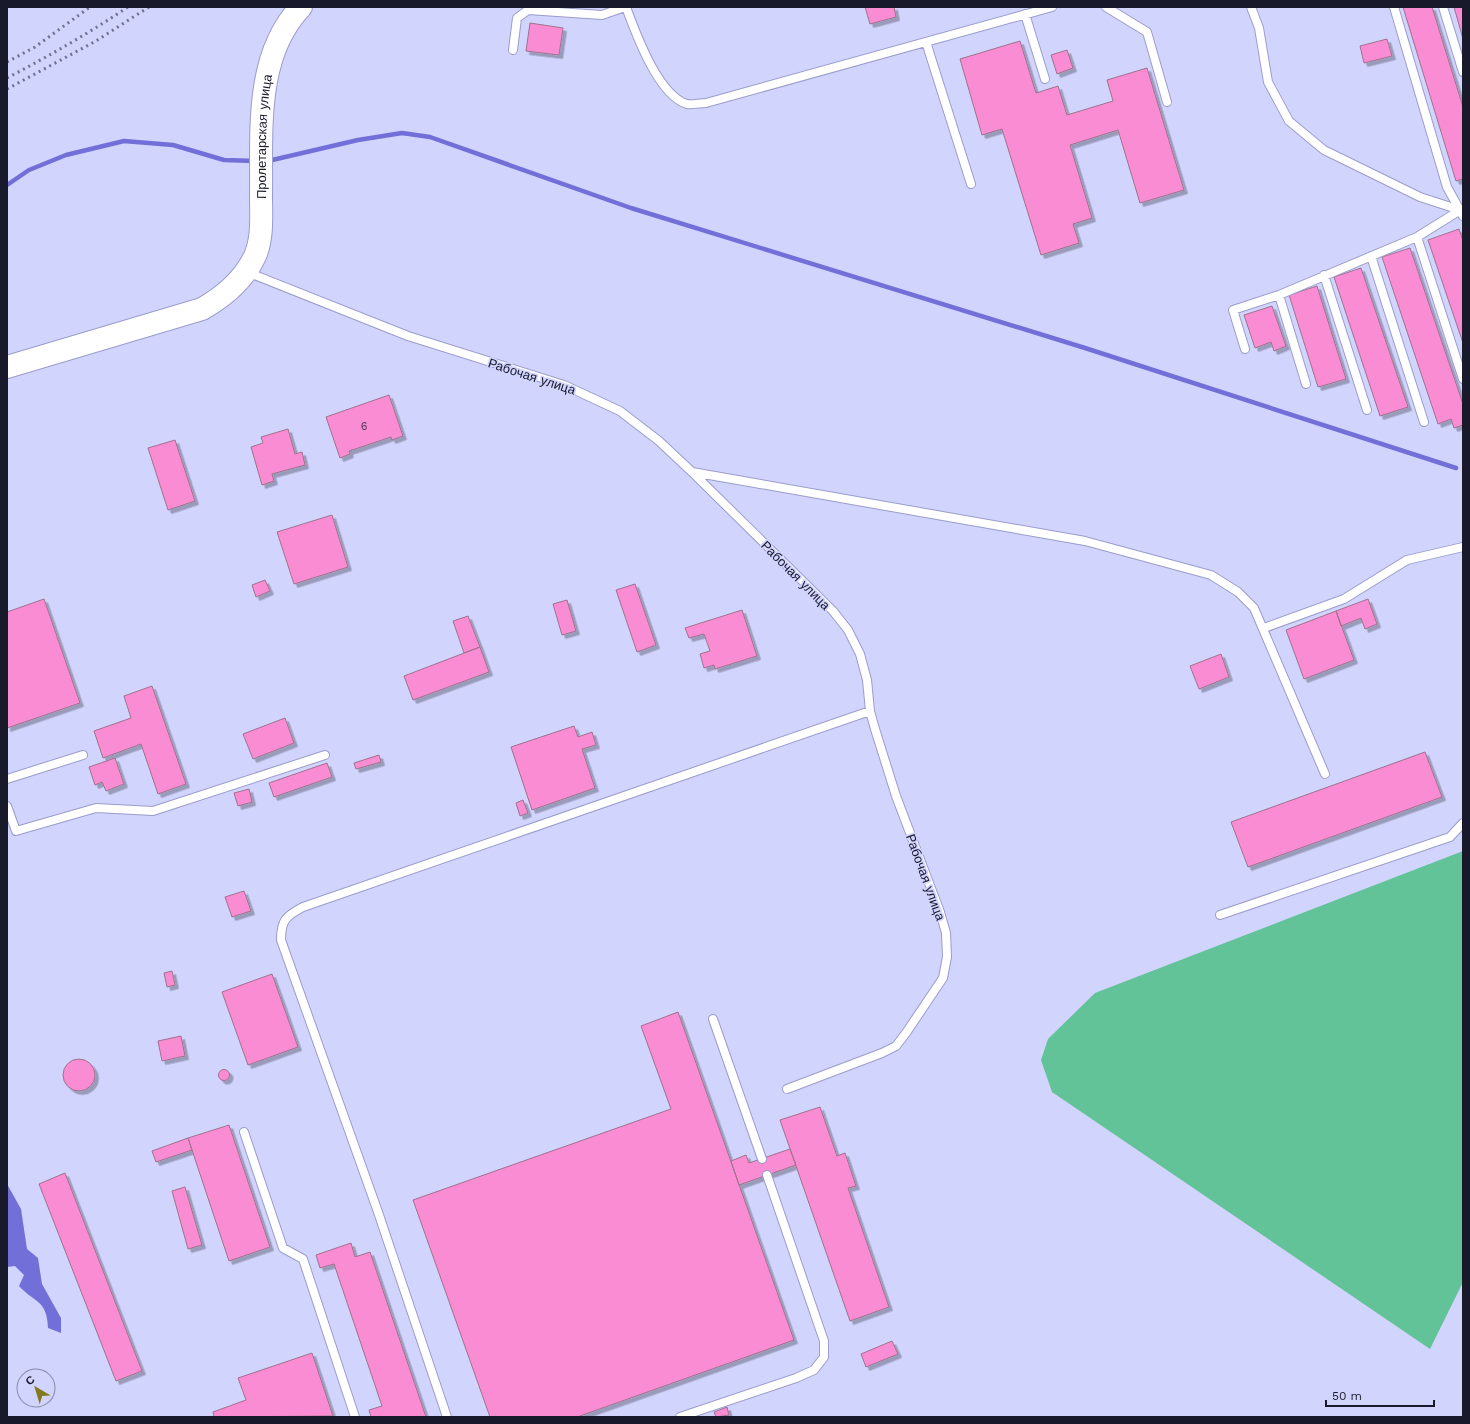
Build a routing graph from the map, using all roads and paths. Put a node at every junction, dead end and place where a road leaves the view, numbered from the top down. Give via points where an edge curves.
1 (301, 7) edge
2 (626, 7) edge
3 (1052, 7) edge
4 (1106, 7) edge
5 (1251, 7) edge
6 (1394, 7) edge
7 (1443, 7) edge
8 (1025, 14) junction
9 (926, 42) junction
10 (513, 50) dead end
11 (1463, 72) edge
12 (1045, 79) dead end
13 (1167, 102) dead end
14 (972, 184) dead end
15 (1462, 211) edge
16 (1417, 238) junction
17 (1371, 256) junction
18 (246, 272) junction
19 (1324, 275) junction
20 (1279, 295) junction
21 (1245, 349) dead end
22 (7, 367) edge
23 (1463, 380) edge
24 (1306, 384) dead end
25 (1367, 410) dead end
26 (1424, 422) dead end
27 (692, 472) junction
28 (1463, 547) edge
29 (1264, 628) junction
30 (870, 710) junction
31 (83, 755) dead end
32 (325, 755) dead end
33 (1325, 774) dead end
34 (7, 779) edge
35 (7, 806) edge
36 (1463, 823) edge
37 (16, 831) junction
38 (7, 834) edge
39 (1220, 915) dead end
40 (714, 1019) dead end
41 (787, 1089) dead end
42 (244, 1132) dead end
43 (762, 1159) dead end
44 (767, 1175) dead end
45 (355, 1417) edge
46 (447, 1417) edge
47 (680, 1417) edge

1 - 18 street, Пролетарская улица via 283,31 268,71 263,115 261,231 256,255
2 - 9 lane via 660,83 671,94 688,104 706,103
2 - 10 lane via 602,15 528,10 517,18
3 - 8 lane
4 - 13 lane via 1147,32
5 - 15 lane via 1259,28 1268,82 1289,121 1324,150 1420,197
6 - 15 lane via 1447,187
7 - 11 lane
8 - 9 lane
8 - 12 lane
9 - 14 lane
15 - 16 lane
16 - 17 lane
16 - 23 lane
17 - 19 lane
17 - 26 lane
18 - 22 street, Пролетарская улица via 233,288 202,309
18 - 27 lane, Рабочая улица via 408,336 564,385 595,398 620,411 659,441
19 - 20 lane
19 - 25 lane
20 - 21 lane via 1233,310
20 - 24 lane
27 - 29 lane via 1085,541 1183,567 1211,575 1238,592 1254,608
27 - 30 lane, Рабочая улица via 819,597 848,630 860,654 867,680
28 - 29 lane via 1407,560 1344,599
29 - 33 lane
30 - 41 lane, Рабочая улица via 896,796 946,933 947,957 943,978 896,1046
30 - 46 lane via 303,907 289,914 281,926 280,940 378,1212
31 - 34 lane
32 - 37 lane via 153,811 96,808
35 - 37 lane
36 - 39 lane via 1450,837
37 - 38 lane
40 - 43 lane
42 - 45 lane via 283,1248 303,1259
44 - 47 lane via 824,1341 824,1357 814,1370 796,1378

